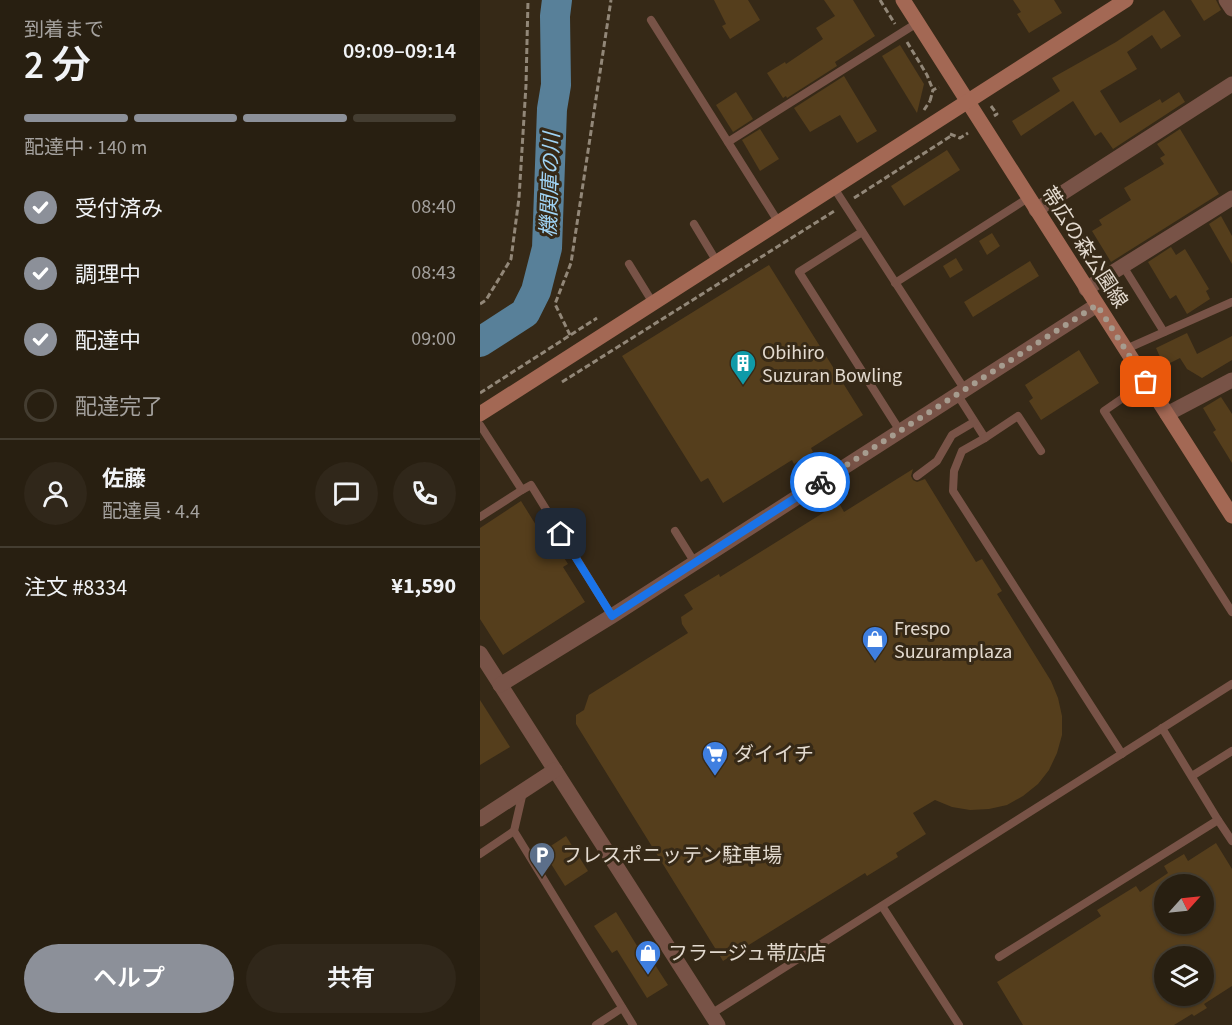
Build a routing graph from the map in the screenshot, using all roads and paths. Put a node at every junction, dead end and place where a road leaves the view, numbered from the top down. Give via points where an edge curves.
1 (528, 0) edge
2 (612, 0) edge
3 (903, 0) edge
4 (1126, 0) edge
5 (1226, 0) edge
6 (1232, 9) edge
7 (651, 20) dead end
8 (917, 23) junction
9 (1232, 84) edge
10 (968, 103) junction
11 (951, 136) dead end
12 (728, 142) junction
13 (834, 188) junction
14 (1232, 198) edge
15 (1032, 204) junction
16 (844, 205) junction
17 (779, 223) junction
18 (694, 224) dead end
19 (862, 232) junction
20 (717, 262) junction
21 (629, 264) dead end
22 (1123, 266) junction
23 (895, 283) junction
24 (1086, 289) junction
25 (653, 303) junction
26 (1232, 303) edge
27 (480, 304) edge
28 (1097, 305) junction
29 (1164, 332) junction
30 (1126, 349) junction
31 (1232, 380) edge
32 (1146, 382) junction
33 (554, 387) dead end
34 (961, 392) junction
35 (480, 393) edge
36 (480, 414) edge
37 (1167, 414) junction
38 (974, 422) junction
39 (480, 425) edge
40 (900, 431) junction
41 (985, 438) junction
42 (1041, 451) dead end
43 (917, 476) dead end
44 (522, 490) junction
45 (1227, 498) edge
46 (1232, 516) edge
47 (480, 517) edge
48 (675, 531) dead end
49 (694, 563) junction
50 (1232, 612) edge
51 (612, 616) junction
52 (480, 653) edge
53 (1232, 684) edge
54 (500, 685) junction
55 (1162, 728) junction
56 (1232, 751) edge
57 (1122, 754) junction
58 (555, 770) junction
59 (1192, 776) junction
60 (523, 791) junction
61 (480, 819) edge
62 (1218, 820) junction
63 (514, 831) junction
64 (1232, 841) edge
65 (480, 854) edge
66 (882, 906) junction
67 (999, 957) dead end
68 (622, 1008) junction
69 (714, 1019) edge
70 (596, 1025) edge
71 (633, 1025) edge
72 (959, 1025) edge

1 - 27 path via 519,198 511,259
2 - 35 path via 571,262 555,304 570,335
3 - 8 street, 帯広の森公園線
4 - 10 street
5 - 6 street
7 - 12 lane
8 - 10 street, 帯広の森公園線
8 - 12 lane
9 - 15 street
10 - 13 street
10 - 15 street, 帯広の森公園線
11 - 16 path
12 - 17 lane
13 - 16 lane
13 - 17 street
14 - 22 street
15 - 23 lane
15 - 24 street, 帯広の森公園線
16 - 19 lane
16 - 33 path
17 - 20 street
18 - 20 lane
19 - 23 lane
19 - 40 lane via 799,272
20 - 25 street
21 - 25 lane
22 - 24 street
22 - 29 lane
23 - 34 lane
24 - 28 street, 帯広の森公園線
25 - 36 street
26 - 29 lane
28 - 30 street, 帯広の森公園線
28 - 34 street
29 - 30 lane
30 - 32 street, 帯広の森公園線
31 - 37 street
32 - 37 street, 帯広の森公園線
32 - 50 lane via 1104,411
34 - 38 lane
34 - 40 street
37 - 45 street, 帯広の森公園線
38 - 41 lane
38 - 43 lane via 952,435 938,461
39 - 44 lane
40 - 49 street
41 - 42 lane via 1018,416
41 - 57 lane via 962,451 954,471 953,491
44 - 47 lane
44 - 51 lane via 531,485
45 - 46 street, 帯広の森公園線
48 - 49 lane
49 - 51 street
51 - 54 street
52 - 54 street
53 - 55 lane
54 - 58 street
55 - 57 lane
55 - 59 lane
56 - 59 lane
57 - 66 lane
58 - 60 street
58 - 69 street
59 - 62 lane
60 - 61 street
60 - 63 lane
62 - 64 lane
62 - 67 lane
63 - 65 lane
63 - 68 lane
66 - 69 lane
66 - 72 lane
68 - 70 lane
68 - 71 lane

